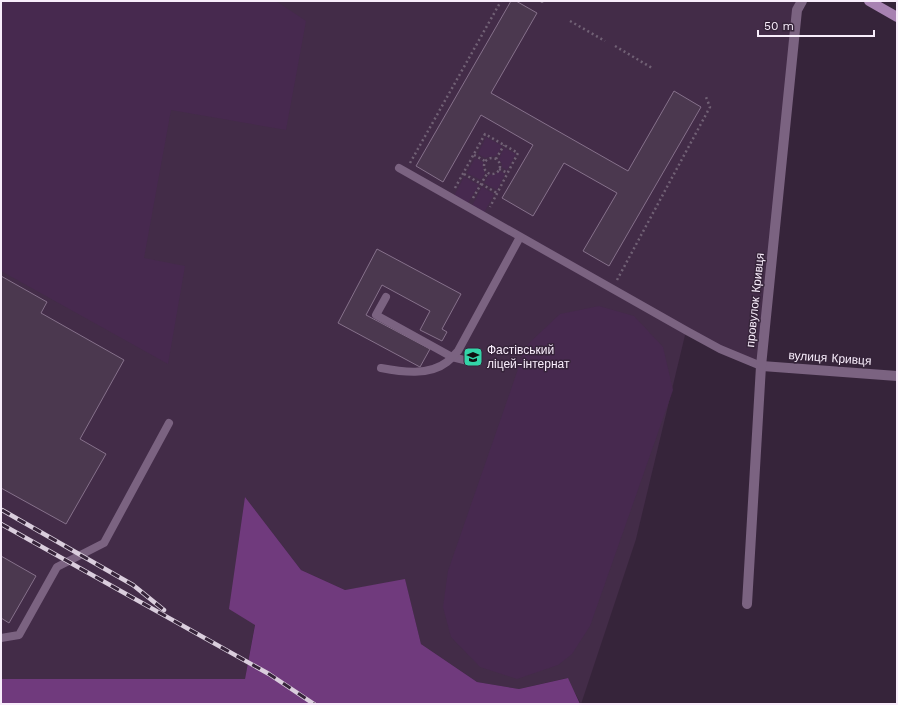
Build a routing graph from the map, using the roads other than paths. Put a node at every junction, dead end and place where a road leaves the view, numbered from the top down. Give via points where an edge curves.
1 (802, 1) edge
2 (869, 1) edge
3 (897, 17) edge
4 (402, 170) road end
5 (520, 237) junction
6 (386, 297) dead end
7 (452, 357) junction
8 (468, 361) dead end
9 (761, 366) junction
10 (381, 368) dead end
11 (897, 376) edge
12 (169, 423) dead end
13 (746, 604) dead end
14 (1, 638) edge

1 - 9 street, провулок Кривця via 797,10
2 - 3 street
4 - 5 lane
5 - 7 lane via 458,351
5 - 9 lane via 720,349
6 - 7 lane via 376,316
7 - 8 lane
7 - 10 lane via 430,370 402,372
9 - 11 street, вулиця Кривця
9 - 13 street, провулок Кривця
12 - 14 lane via 104,543 57,567 19,635

